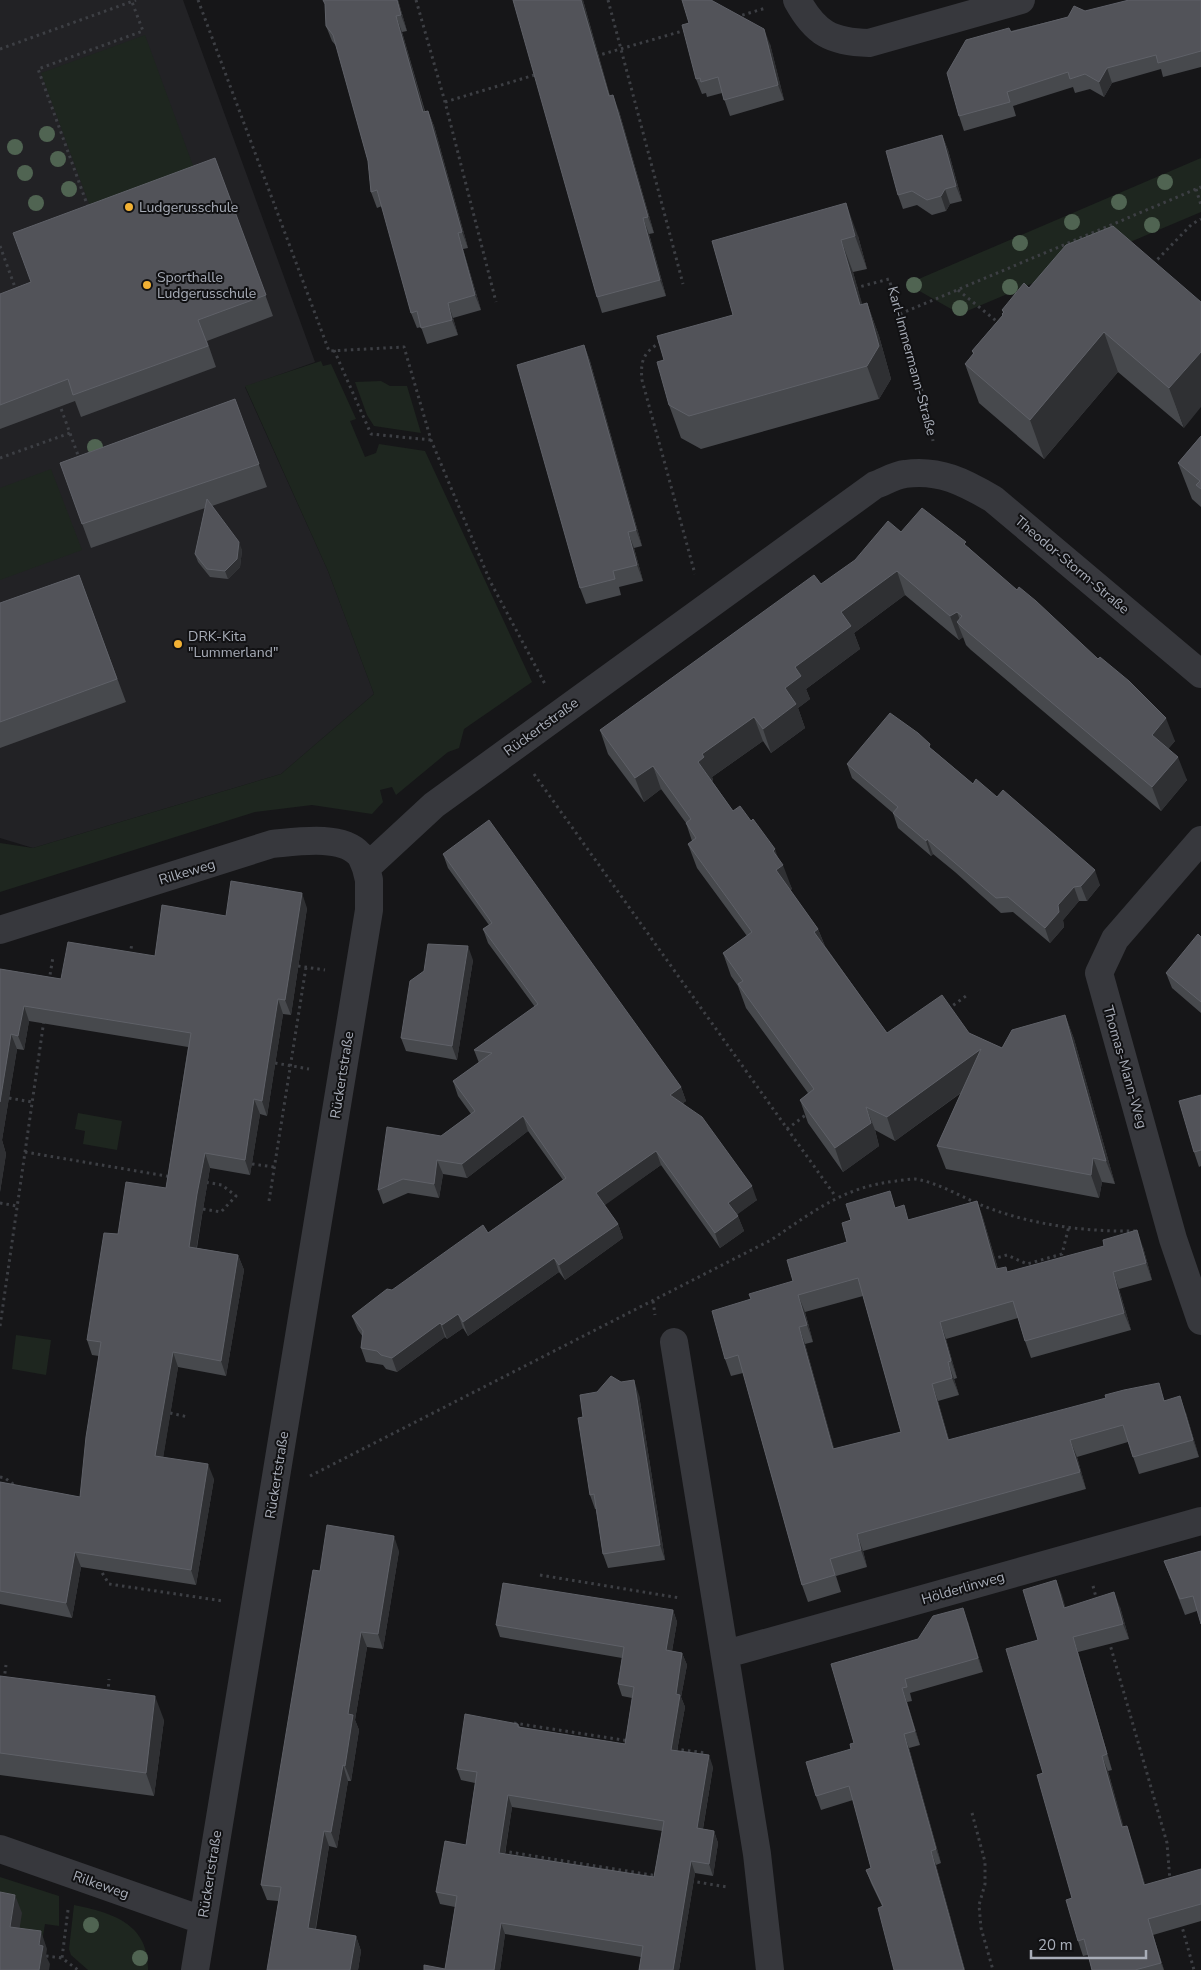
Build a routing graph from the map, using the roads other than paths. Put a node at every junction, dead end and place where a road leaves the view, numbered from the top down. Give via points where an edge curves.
1 (797, 0) edge
2 (1021, 0) edge
3 (933, 474) joint
4 (1201, 674) edge
5 (1201, 840) edge
6 (366, 868) junction
7 (0, 930) edge
8 (1201, 1321) edge
9 (674, 1342) dead end
10 (1201, 1521) edge
11 (726, 1654) junction
12 (0, 1849) edge
13 (202, 1920) junction
14 (195, 1970) edge
15 (770, 1970) edge

1 - 2 street via 807,19 825,35 847,43 869,43
3 - 4 street, Theodor-Storm-Straße via 962,481 993,499
3 - 6 street, Rückertstraße via 903,474 875,485 434,805
5 - 8 street, Thomas-Mann-Weg via 1115,939 1099,973 1173,1239
6 - 7 street, Rilkeweg via 358,854 344,844 315,841 272,844
6 - 13 street, Rückertstraße via 368,910
9 - 11 street
10 - 11 street, Hölderlinweg
11 - 15 street
12 - 13 street, Rilkeweg
13 - 14 street, Rückertstraße

